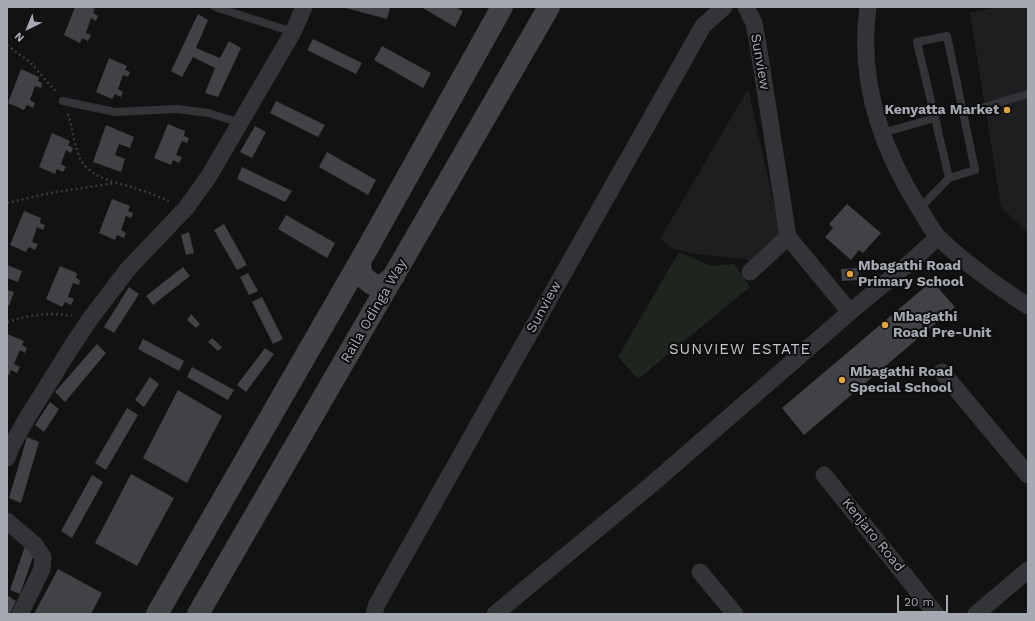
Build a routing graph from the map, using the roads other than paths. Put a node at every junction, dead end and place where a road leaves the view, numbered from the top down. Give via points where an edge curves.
1 (215, 7) edge
2 (304, 7) edge
3 (502, 7) edge
4 (549, 7) edge
5 (724, 7) edge
6 (746, 7) edge
7 (868, 7) edge
8 (293, 32) junction
9 (1028, 94) edge
10 (63, 101) road end
11 (964, 113) junction
12 (935, 118) junction
13 (241, 123) junction
14 (882, 133) junction
15 (949, 178) junction
16 (920, 208) junction
17 (788, 237) junction
18 (938, 237) junction
19 (360, 261) junction
20 (750, 272) dead end
21 (394, 276) junction
22 (1028, 306) edge
23 (850, 312) junction
24 (942, 372) dead end
25 (7, 458) edge
26 (824, 475) dead end
27 (1028, 475) edge
28 (7, 521) edge
29 (1028, 570) edge
30 (700, 572) dead end
31 (159, 613) edge
32 (20, 614) edge
33 (198, 614) edge
34 (374, 614) edge
35 (495, 614) edge
36 (735, 614) edge
37 (936, 614) edge
38 (976, 614) edge

1 - 8 lane
2 - 8 street
3 - 19 main road
4 - 21 main road, Raila Odinga Way
5 - 34 street, Sunview via 703,26 381,597
6 - 17 street, Sunview via 754,23 758,44
7 - 14 street via 865,28 867,74
8 - 13 street
9 - 11 lane
10 - 13 lane via 115,112 177,109 208,113
11 - 12 lane via 947,36 917,42
11 - 15 lane via 975,170
12 - 14 lane
12 - 15 lane
13 - 25 street via 186,208 128,269 90,319 27,418
14 - 16 street via 888,152
15 - 16 lane
16 - 18 street
17 - 20 street
17 - 23 street
18 - 22 street via 974,268
18 - 23 street
19 - 21 main road via 361,275 372,284 383,286
19 - 31 main road
21 - 33 main road, Raila Odinga Way
23 - 35 street via 651,485
24 - 27 street
26 - 37 street, Kenjaro Road
28 - 32 street via 35,545 43,557 42,569
29 - 38 street
30 - 36 street

